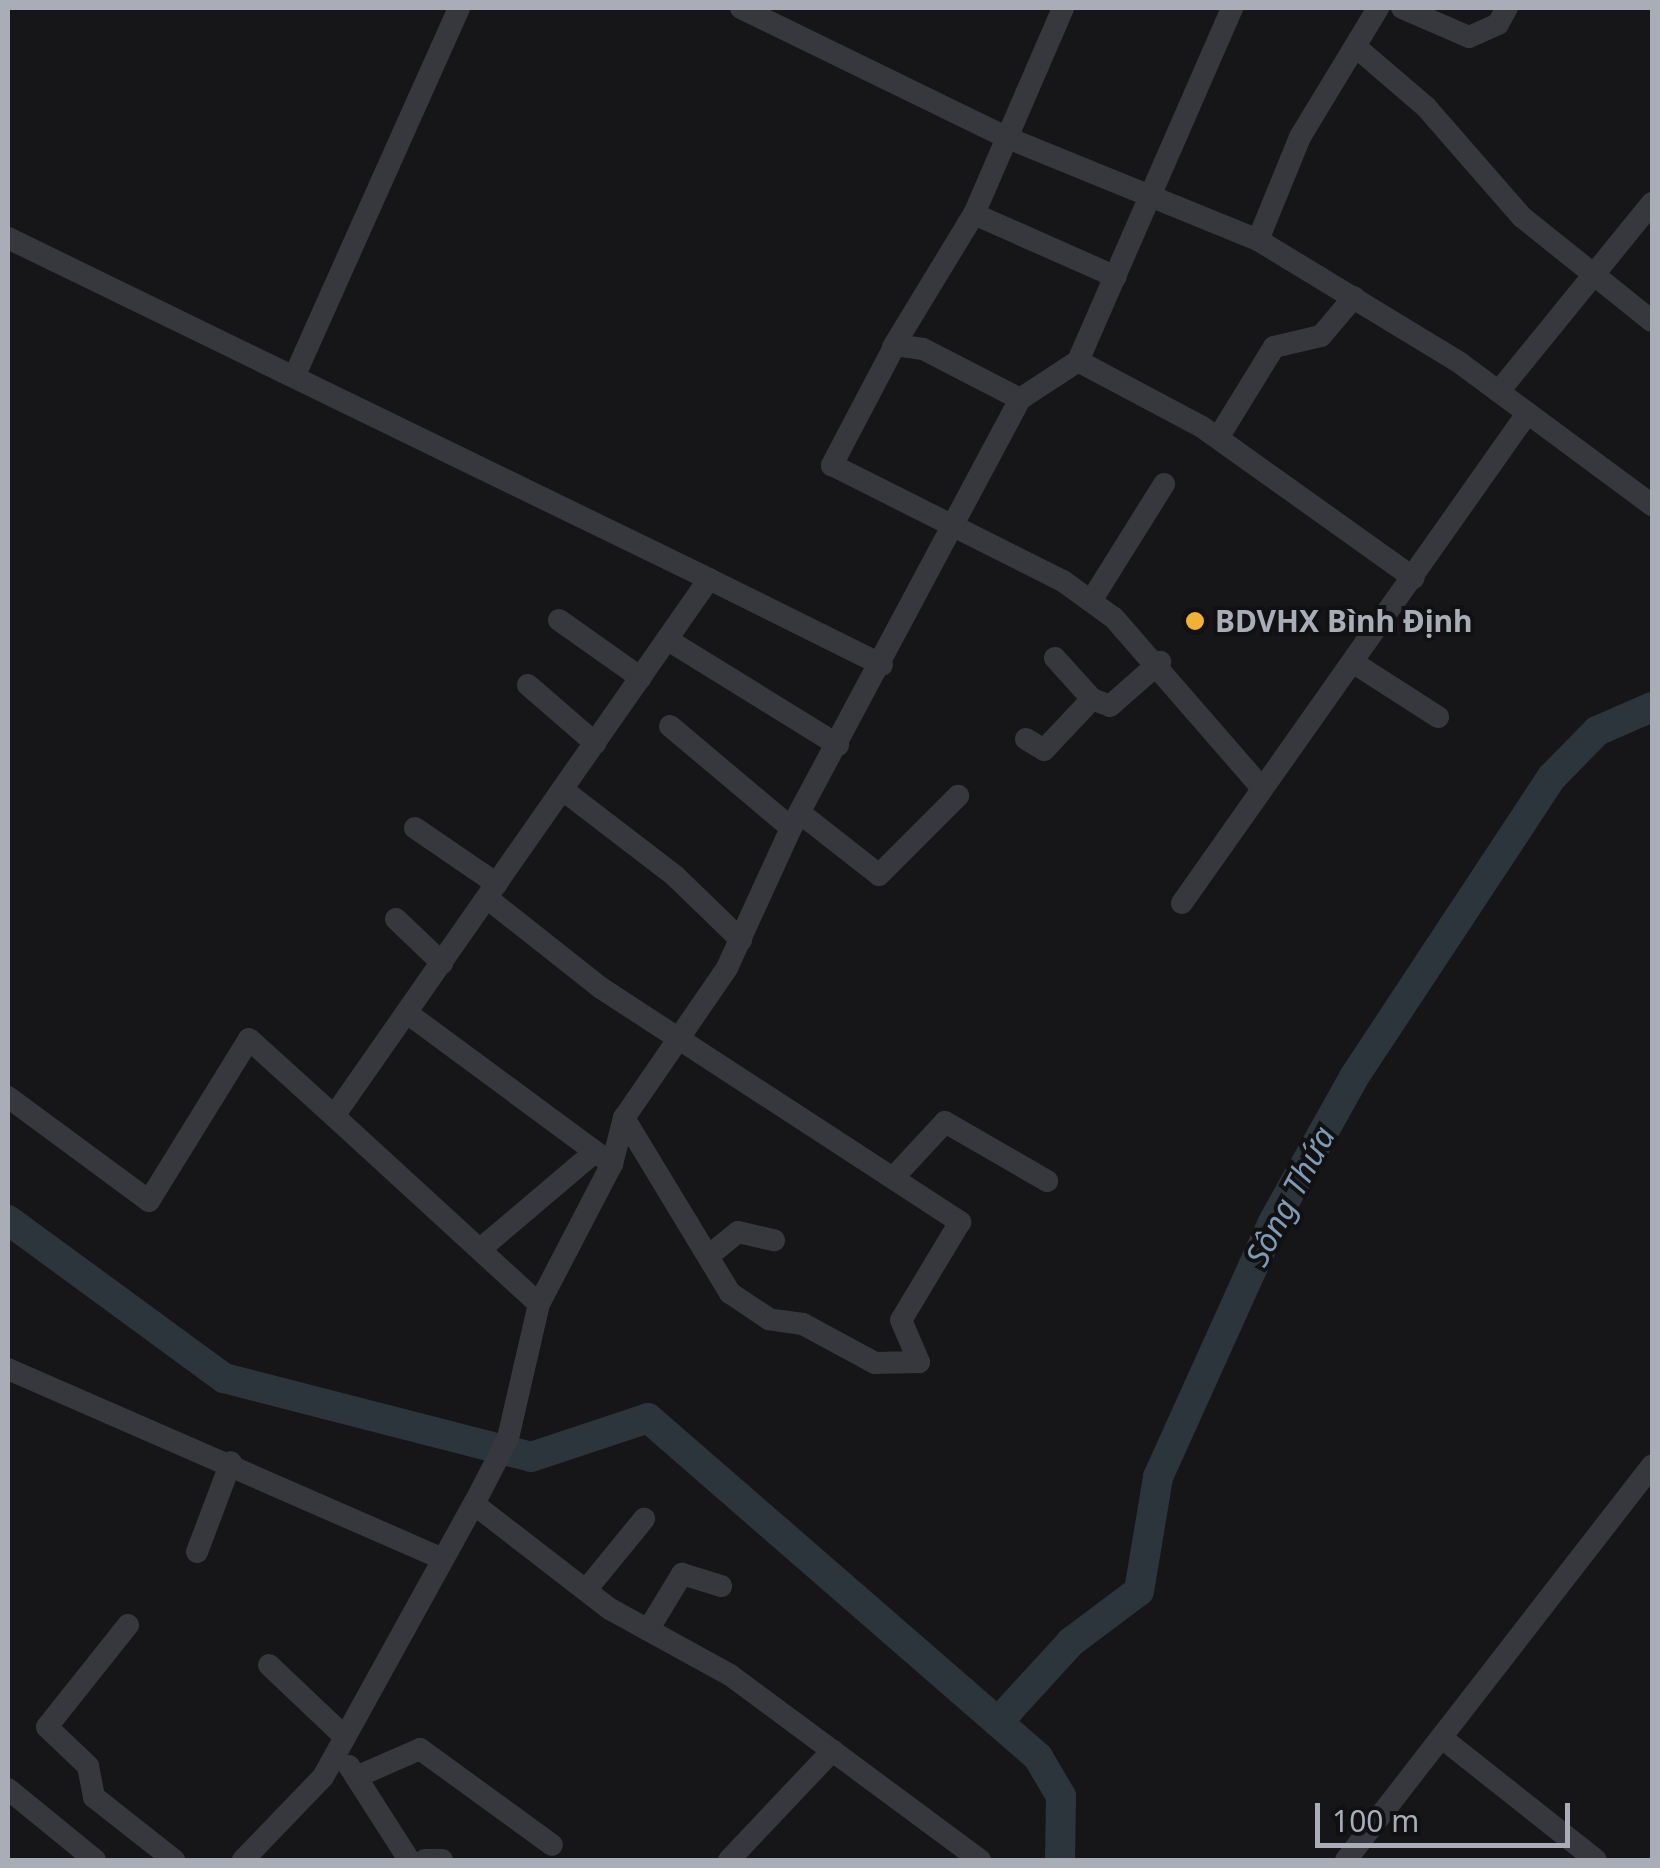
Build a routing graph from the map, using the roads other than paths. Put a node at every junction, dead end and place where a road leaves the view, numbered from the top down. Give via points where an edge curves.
1 (459, 8) edge
2 (741, 8) edge
3 (1063, 8) edge
4 (1232, 8) edge
5 (1378, 8) edge
6 (1402, 8) edge
7 (1507, 8) edge
8 (1356, 47) junction
9 (1008, 138) junction
10 (1150, 200) junction
11 (1652, 203) edge
12 (974, 214) junction
13 (8, 238) edge
14 (1258, 240) junction
15 (1592, 276) junction
16 (1116, 277) junction
17 (1354, 298) junction
18 (1652, 321) edge
19 (893, 347) junction
20 (1078, 361) junction
21 (294, 377) junction
22 (1500, 390) junction
23 (1020, 399) junction
24 (1526, 415) junction
25 (1218, 438) junction
26 (1164, 484) dead end
27 (1652, 504) edge
28 (954, 526) junction
29 (1414, 578) junction
30 (709, 579) junction
31 (1090, 601) junction
32 (559, 620) dead end
33 (668, 640) junction
34 (1054, 658) dead end
35 (1160, 662) junction
36 (1354, 663) junction
37 (882, 665) junction
38 (641, 678) junction
39 (528, 685) dead end
40 (1092, 699) junction
41 (1438, 716) dead end
42 (670, 726) dead end
43 (1026, 739) dead end
44 (595, 743) junction
45 (838, 746) junction
46 (1260, 786) junction
47 (563, 790) junction
48 (958, 796) dead end
49 (795, 821) junction
50 (416, 828) dead end
51 (492, 891) junction
52 (1182, 903) dead end
53 (396, 920) dead end
54 (741, 940) junction
55 (442, 963) junction
56 (408, 1013) junction
57 (676, 1034) junction
58 (8, 1097) edge
59 (334, 1116) junction
60 (624, 1118) junction
61 (603, 1158) junction
62 (894, 1177) junction
63 (1047, 1180) dead end
64 (774, 1240) dead end
65 (484, 1246) junction
66 (712, 1253) junction
67 (540, 1304) junction
68 (16, 1375) edge
69 (8, 1398) edge
70 (231, 1462) junction
71 (1652, 1466) edge
72 (474, 1504) junction
73 (644, 1519) dead end
74 (197, 1552) dead end
75 (440, 1558) junction
76 (721, 1586) dead end
77 (586, 1590) junction
78 (128, 1625) dead end
79 (648, 1630) junction
80 (270, 1665) dead end
81 (1442, 1738) junction
82 (341, 1744) junction
83 (834, 1750) junction
84 (356, 1777) junction
85 (8, 1789) edge
86 (552, 1845) dead end
87 (95, 1860) edge
88 (174, 1860) edge
89 (243, 1860) edge
90 (409, 1860) edge
91 (425, 1860) edge
92 (442, 1860) edge
93 (729, 1860) edge
94 (980, 1860) edge
95 (1346, 1860) edge
96 (1596, 1860) edge

1 - 21 street
2 - 9 street
3 - 9 street
4 - 10 street
5 - 8 street
6 - 7 street via 1469,37 1498,24
8 - 14 street via 1300,137
8 - 15 street
9 - 10 street
9 - 12 street
10 - 14 street
10 - 16 street
11 - 15 street
12 - 16 street
12 - 19 street
13 - 21 street
14 - 17 street
15 - 18 street
15 - 22 street
16 - 20 street
17 - 22 street
17 - 25 street via 1321,336 1274,348
19 - 23 street via 922,350
19 - 28 street via 832,465
20 - 23 street
20 - 25 street
21 - 30 street
22 - 24 street
23 - 28 street
24 - 27 street
24 - 29 street
25 - 29 street
26 - 31 street
28 - 31 street
28 - 37 street
29 - 36 street
30 - 33 street
30 - 37 street
31 - 35 street
32 - 38 street
33 - 38 street
33 - 45 street
34 - 40 street
35 - 40 street via 1110,706
35 - 46 street
36 - 41 street
36 - 46 street
37 - 45 street
38 - 44 street
39 - 44 street
40 - 43 street via 1044,750
42 - 49 street
44 - 47 street
45 - 49 street
46 - 52 street
47 - 51 street
47 - 54 street via 675,876
48 - 49 street via 879,875
49 - 54 street
50 - 51 street
51 - 55 street
51 - 57 street
53 - 55 street
54 - 57 street
55 - 56 street
56 - 59 street
56 - 61 street
57 - 60 street
57 - 62 street via 845,1154
58 - 59 street via 149,1201 249,1039
59 - 65 street
60 - 61 street
60 - 66 street
61 - 65 street
61 - 67 street
62 - 63 street via 945,1122
62 - 66 street via 962,1226 902,1320 920,1355 915,1366 880,1364 804,1324 762,1316 724,1286
64 - 66 street via 738,1232
65 - 67 street
67 - 72 street via 508,1438
68 - 69 street
68 - 70 street
70 - 74 street
70 - 75 street
71 - 81 street
72 - 75 street
72 - 77 street
73 - 77 street
75 - 82 street
76 - 79 street via 682,1574
77 - 79 street
78 - 88 street via 47,1727 88,1766 94,1797
79 - 83 street
80 - 82 street
81 - 95 street
81 - 96 street
82 - 84 street
82 - 89 street via 313,1794
83 - 93 street
83 - 94 street
84 - 86 street via 420,1749
84 - 90 street
85 - 87 street
91 - 92 street

